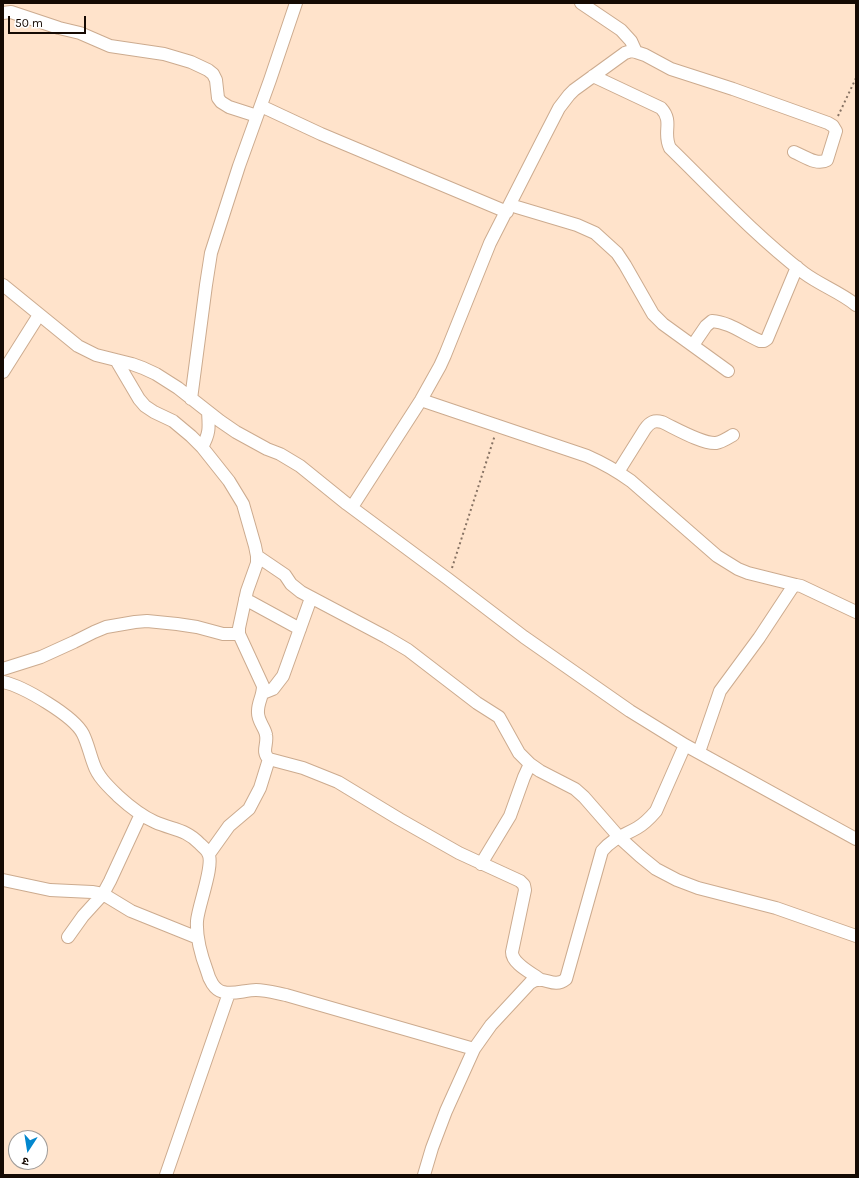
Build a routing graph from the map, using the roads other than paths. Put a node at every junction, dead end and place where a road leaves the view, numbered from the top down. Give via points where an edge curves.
1 (296, 3) edge
2 (581, 3) edge
3 (3, 13) edge
4 (636, 52) junction
5 (593, 76) junction
6 (259, 111) junction
7 (794, 152) dead end
8 (508, 208) junction
9 (797, 267) junction
10 (3, 285) edge
11 (856, 305) edge
12 (39, 315) junction
13 (693, 345) junction
14 (116, 360) junction
15 (728, 371) dead end
16 (3, 372) edge
17 (191, 399) junction
18 (421, 400) junction
19 (208, 412) junction
20 (733, 435) dead end
21 (202, 447) junction
22 (618, 472) junction
23 (352, 508) junction
24 (257, 556) junction
25 (796, 585) junction
26 (311, 598) junction
27 (245, 599) junction
28 (856, 612) edge
29 (300, 630) junction
30 (239, 634) junction
31 (3, 669) edge
32 (3, 682) edge
33 (263, 693) junction
34 (685, 745) junction
35 (699, 752) junction
36 (269, 759) junction
37 (530, 764) junction
38 (141, 814) junction
39 (619, 837) junction
40 (856, 838) edge
41 (209, 854) junction
42 (481, 864) junction
43 (3, 880) edge
44 (103, 894) junction
45 (856, 936) edge
46 (68, 937) dead end
47 (198, 938) junction
48 (541, 980) junction
49 (229, 993) junction
50 (474, 1048) junction
51 (166, 1175) edge
52 (424, 1175) edge

1 - 6 street
2 - 4 street via 622,30
3 - 6 street via 11,12 80,33 110,46 164,54 191,62 212,74 216,80 218,98 225,105
4 - 5 street via 625,53
4 - 7 street via 671,69 828,123 836,131 827,160 818,162
5 - 8 street via 569,95 560,108
5 - 9 street via 661,108 667,114 666,141 670,148 767,242
6 - 8 street
6 - 17 street via 211,253
8 - 13 street via 587,229 604,240 621,259 653,314
8 - 18 street via 483,260 445,355
9 - 11 street
9 - 13 street via 767,339 760,341 718,321 712,321
10 - 12 street
12 - 14 street via 78,346 96,355
12 - 16 street
13 - 15 street
14 - 17 street via 156,374
14 - 21 street via 145,406 173,421
17 - 19 street
18 - 22 street via 587,456
18 - 23 street
19 - 21 street via 207,438
19 - 23 street via 245,437 294,463
20 - 22 street via 718,443 711,443 656,421 645,429
21 - 24 street via 229,481 243,504
22 - 25 street via 727,563 748,573
23 - 34 street via 583,679
24 - 26 street via 285,575 295,588
24 - 27 street
25 - 28 street
25 - 35 street via 720,691
26 - 29 street
26 - 37 street via 408,650 500,717 519,753
27 - 29 street
27 - 30 street
29 - 33 street via 283,676 273,688
30 - 31 street via 223,634 177,624 135,622 94,632 40,657
30 - 33 street via 263,686
32 - 38 street via 34,695 77,725 98,774 122,800
33 - 36 street via 258,716 266,732 265,752
34 - 35 street
34 - 39 street via 656,811 638,828
35 - 40 street
36 - 41 street via 260,788 249,809 229,826
36 - 42 street via 303,768 338,782
37 - 39 street via 584,797
37 - 42 street via 510,816
38 - 41 street via 155,822 185,832
38 - 44 street
39 - 45 street via 656,869 677,880 776,908
39 - 48 street via 609,842 602,851 566,979 561,983
41 - 47 street via 208,875 197,920
42 - 48 street via 515,878 524,885 512,957
43 - 44 street via 50,890
44 - 46 street via 82,916
44 - 47 street via 131,910
47 - 49 street via 208,976 221,992
48 - 50 street via 530,983
49 - 50 street via 256,990 286,995
49 - 51 street
50 - 52 street via 446,1111

